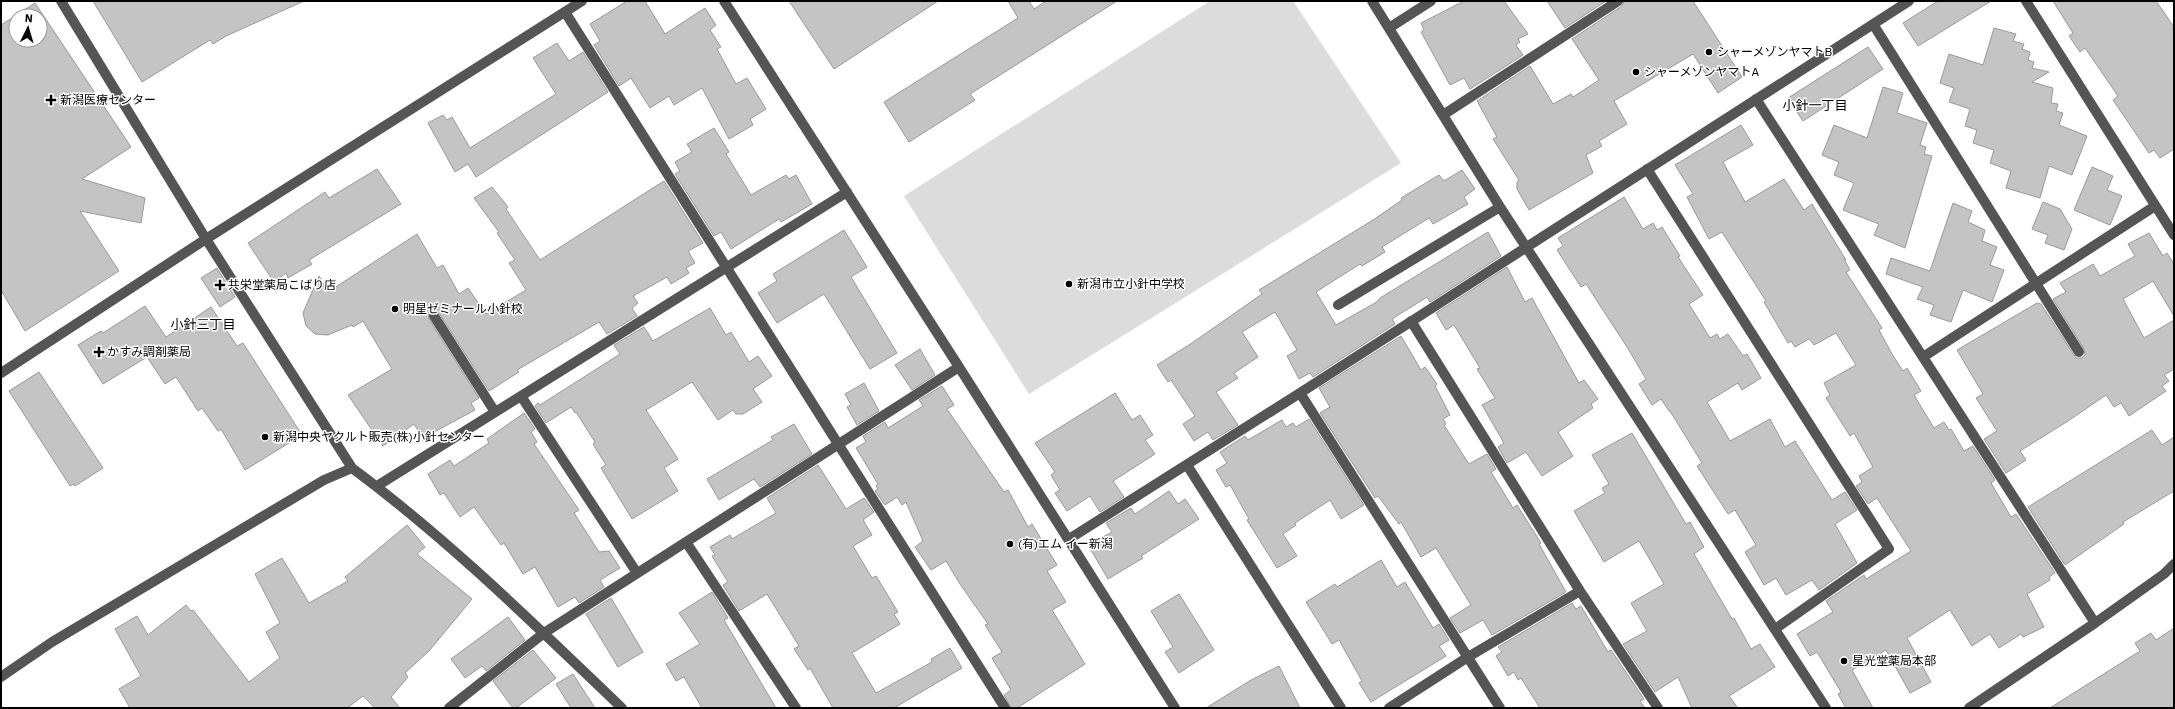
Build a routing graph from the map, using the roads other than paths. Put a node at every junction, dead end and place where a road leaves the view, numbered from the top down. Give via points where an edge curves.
1 (61, 1) edge
2 (582, 1) edge
3 (724, 1) edge
4 (1372, 1) edge
5 (1431, 1) edge
6 (1618, 1) edge
7 (1909, 1) edge
8 (2026, 1) edge
9 (565, 12) junction
10 (1873, 24) junction
11 (1389, 28) junction
12 (1756, 99) junction
13 (1443, 115) junction
14 (1647, 169) junction
15 (847, 192) junction
16 (2156, 206) junction
17 (1500, 207) junction
18 (2174, 234) edge
19 (206, 239) junction
20 (1526, 246) junction
21 (726, 267) junction
22 (2036, 284) junction
23 (1338, 305) dead end
24 (434, 316) dead end
25 (1411, 321) junction
26 (2079, 352) dead end
27 (1923, 357) junction
28 (959, 367) junction
29 (1, 373) edge
30 (1300, 393) junction
31 (521, 396) junction
32 (495, 412) junction
33 (838, 445) junction
34 (1187, 465) junction
35 (352, 468) junction
36 (377, 486) junction
37 (1069, 539) junction
38 (686, 542) junction
39 (2174, 564) edge
40 (638, 573) junction
41 (1580, 591) junction
42 (2095, 623) junction
43 (1775, 629) junction
44 (544, 633) junction
45 (1468, 657) junction
46 (1, 677) edge
47 (449, 708) edge
48 (622, 708) edge
49 (796, 708) edge
50 (1005, 708) edge
51 (1175, 708) edge
52 (1341, 708) edge
53 (1389, 708) edge
54 (1500, 708) edge
55 (1658, 708) edge
56 (1826, 708) edge
57 (1969, 708) edge

1 - 19 street
2 - 9 street
3 - 15 street
4 - 11 street
5 - 11 street
6 - 13 street
7 - 10 street
8 - 16 street
9 - 19 street
9 - 21 street
10 - 12 street
10 - 22 street
11 - 13 street
12 - 14 street
12 - 27 street
13 - 17 street
14 - 20 street
14 - 43 street via 1889,549
15 - 21 street
15 - 28 street
16 - 18 street
16 - 22 street
17 - 20 street
17 - 23 street
19 - 29 street
19 - 35 street
20 - 25 street
20 - 43 street
21 - 31 street
21 - 33 street
22 - 26 street
22 - 27 street
24 - 32 street
25 - 30 street
25 - 41 street
27 - 42 street
28 - 33 street
28 - 37 street
30 - 34 street
30 - 45 street
31 - 32 street
31 - 40 street
32 - 36 street
33 - 38 street
33 - 50 street
34 - 37 street
34 - 52 street
35 - 36 street
35 - 46 street via 324,480 52,642
36 - 44 street via 498,588
37 - 51 street
38 - 40 street
38 - 49 street
39 - 42 street via 2164,574
40 - 44 street
41 - 45 street
41 - 55 street
42 - 57 street
43 - 56 street
44 - 47 street
44 - 48 street
45 - 53 street
45 - 54 street

